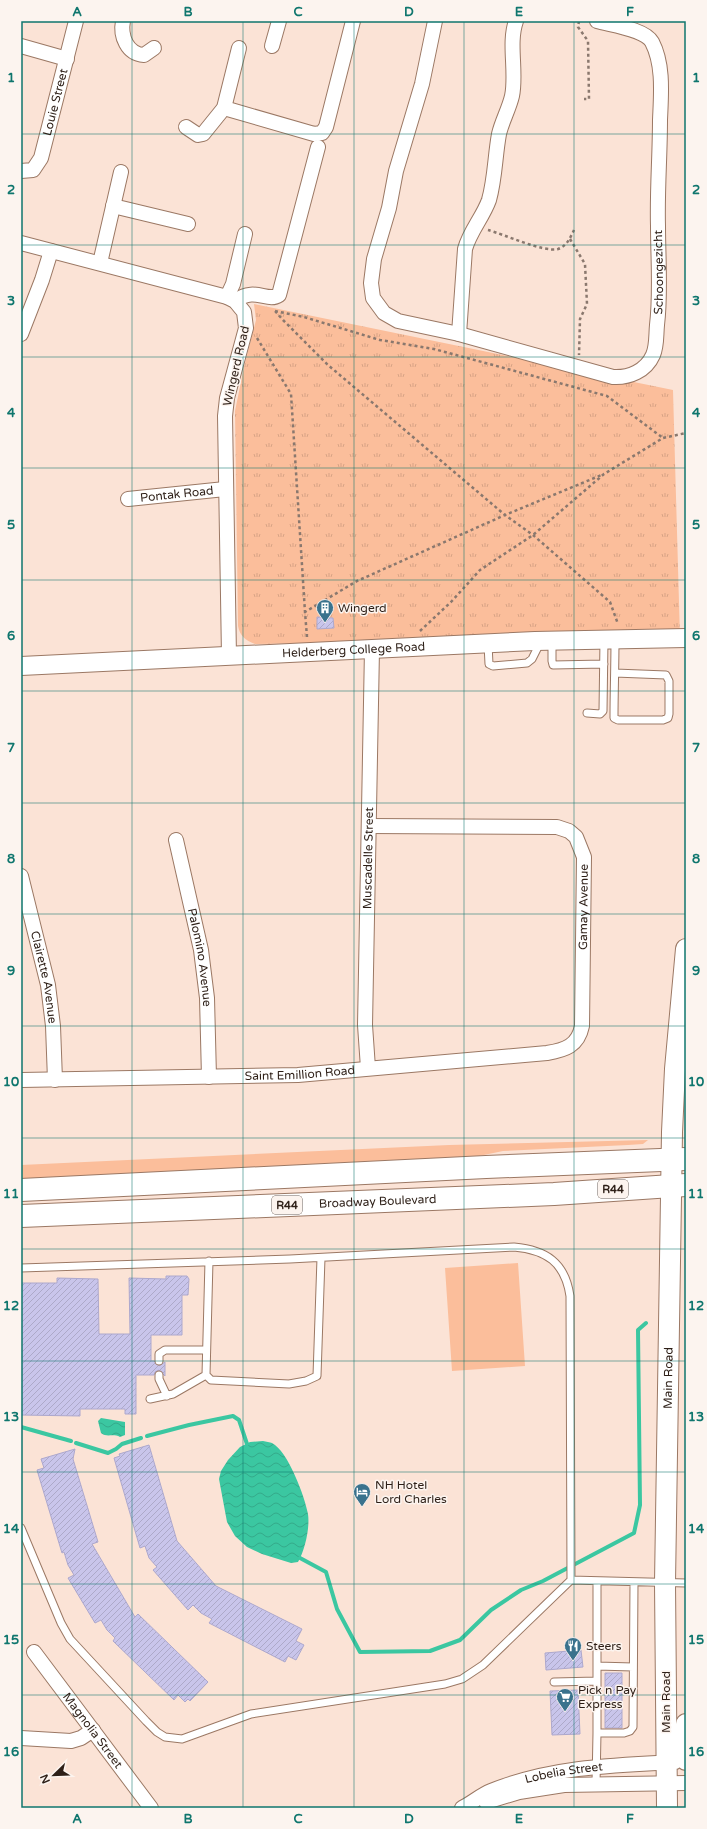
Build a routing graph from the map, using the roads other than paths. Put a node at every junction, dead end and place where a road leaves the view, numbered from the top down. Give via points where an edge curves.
1 (76, 21) edge
2 (123, 21) edge
3 (279, 21) edge
4 (353, 21) edge
5 (435, 21) edge
6 (516, 21) edge
7 (597, 21) edge
8 (21, 46) edge
9 (272, 46) dead end
10 (154, 48) dead end
11 (239, 48) dead end
12 (67, 58) junction
13 (224, 108) junction
14 (186, 127) dead end
15 (318, 147) dead end
16 (21, 171) edge
17 (121, 172) dead end
18 (113, 206) junction
19 (188, 224) dead end
20 (245, 234) dead end
21 (21, 243) edge
22 (51, 250) junction
23 (100, 263) junction
24 (231, 299) junction
25 (21, 334) edge
26 (459, 334) junction
27 (225, 489) junction
28 (128, 499) dead end
29 (686, 638) edge
30 (614, 640) junction
31 (546, 641) junction
32 (372, 648) junction
33 (229, 656) junction
34 (604, 664) junction
35 (21, 666) edge
36 (615, 673) junction
37 (587, 713) dead end
38 (369, 826) junction
39 (176, 840) dead end
40 (21, 876) edge
41 (686, 949) edge
42 (576, 1042) joint
43 (368, 1068) junction
44 (209, 1077) junction
45 (21, 1080) edge
46 (55, 1080) junction
47 (679, 1160) edge
48 (679, 1185) edge
49 (21, 1190) edge
50 (21, 1216) edge
51 (321, 1258) junction
52 (209, 1261) junction
53 (21, 1268) edge
54 (206, 1350) junction
55 (159, 1361) dead end
56 (206, 1375) junction
57 (159, 1376) dead end
58 (167, 1396) junction
59 (150, 1399) dead end
60 (21, 1528) edge
61 (570, 1580) junction
62 (597, 1581) junction
63 (634, 1583) junction
64 (666, 1583) junction
65 (686, 1583) edge
66 (34, 1652) dead end
67 (597, 1666) junction
68 (633, 1667) junction
69 (597, 1681) junction
70 (554, 1682) dead end
71 (251, 1714) junction
72 (254, 1722) dead end
73 (686, 1724) edge
74 (93, 1730) junction
75 (597, 1733) junction
76 (21, 1738) edge
77 (686, 1761) edge
78 (666, 1762) junction
79 (596, 1767) junction
80 (686, 1783) edge
81 (596, 1784) junction
82 (666, 1784) junction
83 (465, 1807) edge
84 (151, 1808) edge
85 (667, 1808) edge

1 - 12 street, Louie Street
2 - 10 street via 123,35 134,53 144,55
3 - 9 street
4 - 13 street via 326,127 322,133 314,134
5 - 26 street, Schoongezicht via 422,84 396,171 389,208 374,259 371,291 378,306 392,319
6 - 26 street via 512,97 499,134 489,200 468,241 463,263
7 - 26 street, Schoongezicht via 643,34 652,42 659,68 660,275 653,355 638,371 623,377 613,377
8 - 12 street
11 - 13 street
12 - 16 street, Louie Street via 41,158 33,170
13 - 14 street via 203,134 198,135
15 - 24 street via 279,295 274,297 249,294
17 - 18 street
18 - 19 street
18 - 23 street
20 - 24 street
21 - 22 street
22 - 23 street
22 - 25 street
23 - 24 street
24 - 27 street, Wingerd Road via 244,312 246,320 245,335 232,376 226,410
27 - 28 street, Pontak Road
27 - 33 street, Wingerd Road
29 - 30 street, Helderberg College Road
30 - 31 street, Helderberg College Road
30 - 34 lane
30 - 36 lane
31 - 32 street, Helderberg College Road
31 - 34 lane via 554,665
32 - 33 street, Helderberg College Road
32 - 38 street, Muscadelle Street
33 - 35 street, Helderberg College Road
34 - 37 lane via 603,711 600,714
36 - 36 lane via 666,675 669,685 668,718 615,719
38 - 42 street, Gamay Avenue via 557,827 576,837 584,857 582,1026
38 - 43 street, Muscadelle Street via 365,1025
39 - 44 street, Palomino Avenue via 201,950 207,998
40 - 46 street, Clairette Avenue via 48,985
41 - 47 main road, Main Road via 675,1069
42 - 43 street, Saint Emillion Road via 561,1050 547,1053
43 - 44 street, Saint Emillion Road via 298,1075
44 - 46 street, Saint Emillion Road
45 - 46 street, Saint Emillion Road
47 - 48 main road, Main Road
47 - 49 main road, R44
48 - 50 main road, Broadway Boulevard / R44 via 546,1194
48 - 64 main road, Main Road
51 - 52 lane
51 - 56 lane via 317,1376 306,1382 289,1384 211,1380
51 - 61 lane via 514,1247 545,1254 561,1269 570,1296
52 - 53 lane
52 - 54 lane
54 - 55 lane via 165,1350 159,1354
54 - 56 lane
56 - 58 lane via 181,1391
57 - 58 lane
58 - 59 lane
60 - 71 lane via 65,1631 156,1732 182,1739
61 - 62 lane
61 - 71 lane via 483,1665 462,1679 445,1684
62 - 63 lane
62 - 67 lane
63 - 64 lane
63 - 68 lane
64 - 65 lane
64 - 78 main road, Main Road
66 - 74 street, Magnolia Street
67 - 68 lane
67 - 69 lane
68 - 75 lane via 632,1729 624,1733
69 - 70 lane
69 - 75 lane
71 - 72 lane
73 - 77 main road, Main Road
74 - 76 street via 71,1741
74 - 84 street, Magnolia Street
75 - 79 lane
77 - 78 street, Lobelia Street
78 - 79 street, Lobelia Street
78 - 82 main road, Main Road
79 - 81 lane
79 - 83 street, Lobelia Street via 532,1777 490,1791
80 - 82 street, Lobelia Street
81 - 82 street, Lobelia Street
81 - 83 street, Lobelia Street via 542,1787
82 - 85 main road, Main Road

